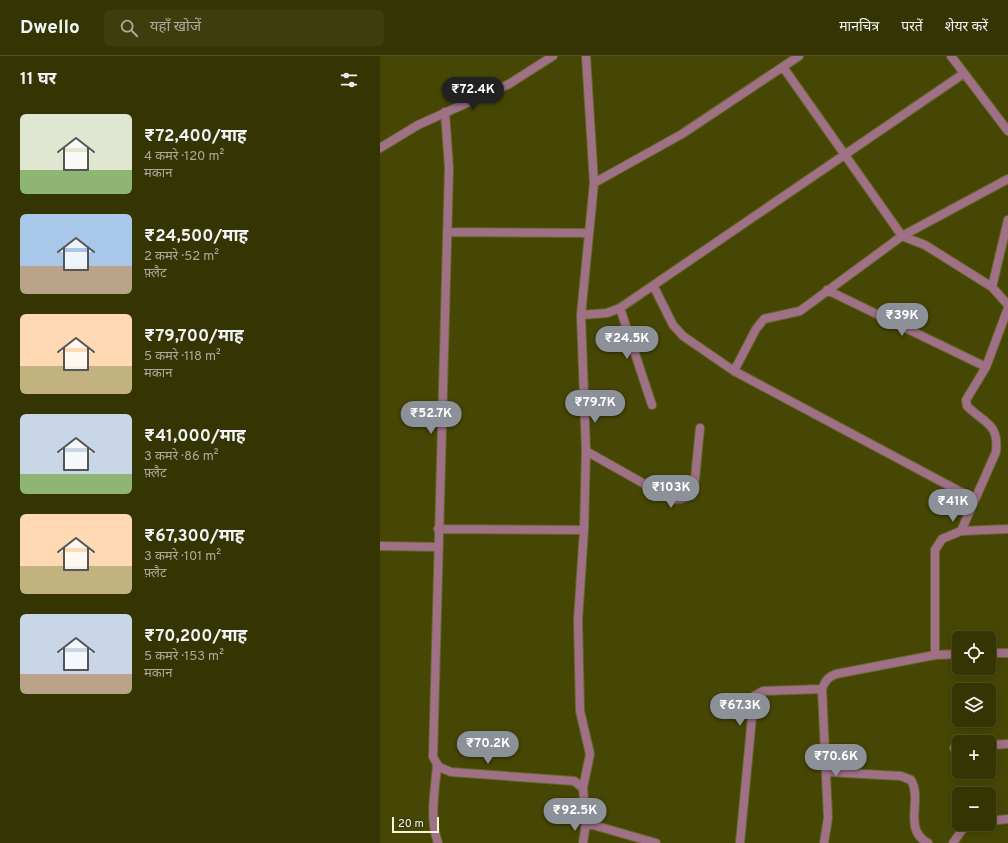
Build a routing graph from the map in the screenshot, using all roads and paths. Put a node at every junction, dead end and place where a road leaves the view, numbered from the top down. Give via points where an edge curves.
1 (553, 56) edge
2 (586, 56) edge
3 (799, 56) edge
4 (951, 56) edge
5 (783, 67) junction
6 (962, 74) junction
7 (445, 112) junction
8 (1008, 131) edge
9 (380, 148) edge
10 (843, 154) junction
11 (1008, 179) edge
12 (594, 183) junction
13 (1008, 220) edge
14 (447, 232) junction
15 (589, 233) junction
16 (902, 236) junction
17 (654, 287) junction
18 (992, 287) junction
19 (827, 290) junction
20 (1008, 304) edge
21 (620, 308) junction
22 (1008, 308) edge
23 (581, 315) junction
24 (986, 367) junction
25 (734, 371) junction
26 (652, 405) dead end
27 (700, 428) dead end
28 (586, 451) junction
29 (974, 499) junction
30 (438, 529) junction
31 (1008, 529) edge
32 (584, 530) junction
33 (961, 531) junction
34 (380, 546) edge
35 (438, 547) junction
36 (996, 653) edge
37 (1008, 653) edge
38 (952, 654) edge
39 (935, 655) junction
40 (822, 689) junction
41 (1008, 744) edge
42 (996, 745) edge
43 (437, 765) junction
44 (826, 772) junction
45 (583, 788) junction
46 (1008, 820) edge
47 (996, 821) edge
48 (586, 823) junction
49 (961, 831) edge
50 (438, 843) edge
51 (583, 843) edge
52 (656, 843) edge
53 (740, 843) edge
54 (824, 843) edge
55 (928, 843) edge
56 (953, 843) edge

1 - 7 street via 509,84
2 - 12 street
3 - 5 street
4 - 6 street
5 - 10 street
5 - 12 street via 682,134
6 - 8 street
6 - 10 street
7 - 9 street via 418,124
7 - 14 street via 448,168
10 - 16 street
10 - 17 street
11 - 16 street
12 - 15 street
13 - 18 street
14 - 15 street
14 - 30 street
15 - 23 street
16 - 18 street via 925,245
16 - 19 street
17 - 21 street
17 - 25 street via 673,325 682,336
18 - 20 street
19 - 24 street
19 - 25 street via 796,313 768,317 760,322
21 - 23 street via 608,313
21 - 26 street
22 - 24 street
23 - 28 street
24 - 29 street via 966,403 995,431 997,442 996,452
25 - 29 street
27 - 28 street via 694,489 680,499 671,499
28 - 32 street
29 - 33 street
30 - 32 street
30 - 35 street
31 - 33 street
32 - 45 street via 578,620 579,700 581,720 590,754
33 - 39 street via 942,539 935,550
34 - 35 street
35 - 43 street via 433,757
36 - 37 street
38 - 39 street
39 - 40 street via 836,674 827,679
40 - 44 street
40 - 53 street via 763,691 754,696
41 - 42 street
43 - 45 street via 452,772 574,781
43 - 50 street via 433,828
44 - 54 street via 828,818
44 - 55 street via 901,776 911,780 916,832
45 - 48 street
46 - 47 street
48 - 51 street
48 - 52 street
49 - 56 street

